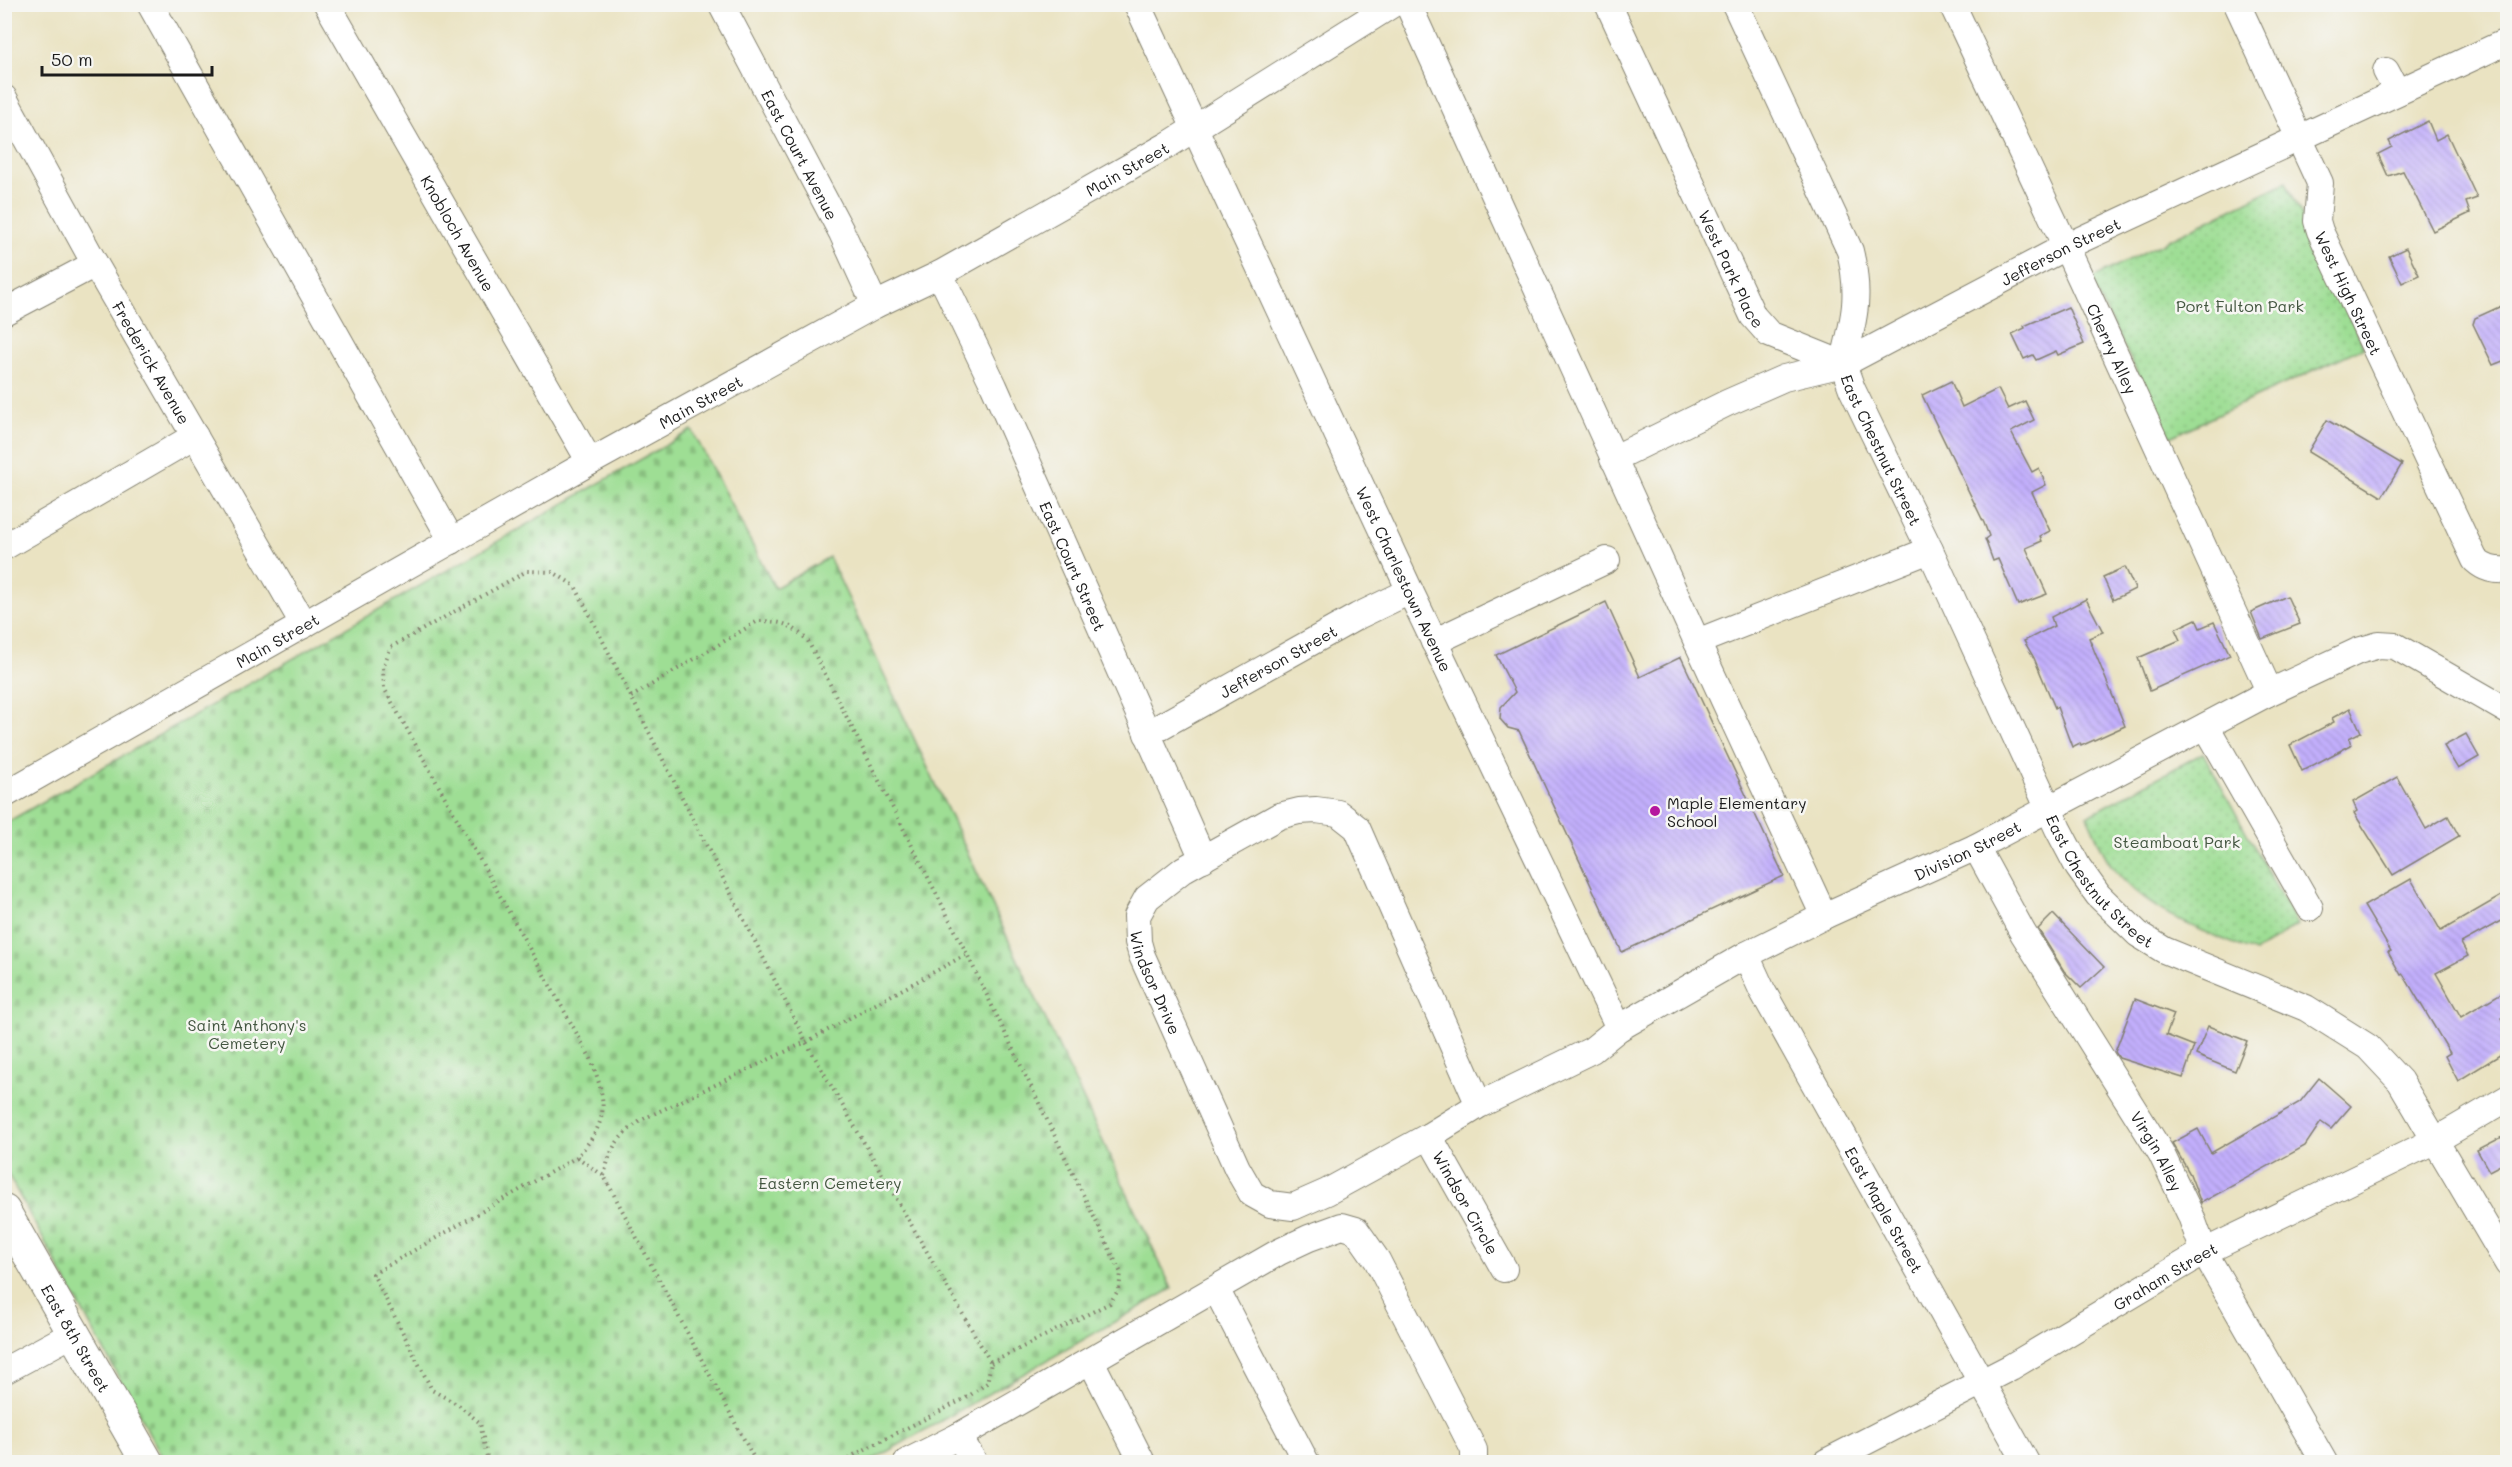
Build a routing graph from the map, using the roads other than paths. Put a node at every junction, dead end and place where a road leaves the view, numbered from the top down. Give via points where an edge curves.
1 (150, 4) edge
2 (327, 4) edge
3 (721, 4) edge
4 (1137, 4) edge
5 (1393, 4) edge
6 (1408, 4) edge
7 (1608, 4) edge
8 (1736, 4) edge
9 (1952, 4) edge
10 (2237, 4) edge
11 (2508, 41) edge
12 (6, 106) edge
13 (1195, 129) junction
14 (2300, 137) junction
15 (2065, 248) junction
16 (95, 264) junction
17 (940, 274) junction
18 (875, 305) junction
19 (4, 312) edge
20 (1843, 364) junction
21 (195, 436) junction
22 (1614, 459) junction
23 (590, 462) junction
24 (452, 541) junction
25 (4, 547) edge
26 (1930, 550) junction
27 (1608, 561) dead end
28 (2499, 570) edge
29 (1410, 591) junction
30 (304, 625) junction
31 (1434, 642) junction
32 (1697, 642) junction
33 (2266, 694) junction
34 (2508, 711) edge
35 (2206, 726) junction
36 (1148, 734) junction
37 (4, 795) edge
38 (2048, 808) junction
39 (1976, 847) junction
40 (1203, 858) junction
41 (2310, 908) dead end
42 (1824, 916) junction
43 (1746, 955) junction
44 (1619, 1028) junction
45 (2508, 1098) edge
46 (1479, 1105) junction
47 (1429, 1136) junction
48 (2436, 1140) junction
49 (4, 1211) edge
50 (2204, 1252) junction
51 (2508, 1264) edge
52 (1504, 1269) dead end
53 (1216, 1289) junction
54 (74, 1333) junction
55 (1091, 1361) junction
56 (4, 1371) edge
57 (1981, 1383) junction
58 (959, 1436) junction
59 (147, 1462) edge
60 (907, 1462) edge
61 (974, 1462) edge
62 (1142, 1462) edge
63 (1306, 1462) edge
64 (1474, 1462) edge
65 (1826, 1462) edge
66 (2026, 1462) edge
67 (2324, 1462) edge

1 - 24 street
2 - 23 street, Knobloch Avenue
3 - 18 street, East Court Avenue via 842,233
4 - 13 street, West Charlestown Avenue
5 - 13 street, Main Street
6 - 22 street
7 - 20 street, West Park Place via 1753,316 1769,334
8 - 20 street via 1850,251 1857,295
9 - 15 street, Cherry Alley
10 - 14 street, West High Street
11 - 14 street, Jefferson Street via 2392,82
12 - 16 street, Frederick Avenue
13 - 17 street, Main Street
13 - 29 street, West Charlestown Avenue
14 - 15 street, Jefferson Street
14 - 28 street, West High Street via 2320,183 2320,231 2475,560 2482,567
15 - 20 street, Jefferson Street
15 - 33 street, Cherry Alley via 2266,684
16 - 19 street
16 - 21 street, Frederick Avenue
17 - 18 street, Main Street
17 - 36 street, East Court Street via 994,386
18 - 23 street, Main Street
20 - 22 street, Jefferson Street via 1784,378
20 - 26 street, East Chestnut Street
21 - 25 street
21 - 30 street, Frederick Avenue
22 - 32 street
23 - 24 street, Main Street
24 - 30 street, Main Street
26 - 32 street
26 - 38 street, East Chestnut Street
27 - 31 street
29 - 31 street, West Charlestown Avenue
29 - 36 street, Jefferson Street
30 - 37 street, Main Street
31 - 44 street, West Charlestown Avenue
32 - 42 street
33 - 34 street, Division Street via 2358,651 2379,645 2395,646
33 - 35 street, Division Street
35 - 38 street, Division Street
35 - 41 street
36 - 40 street, East Court Street
38 - 39 street, Division Street
38 - 48 street, East Chestnut Street via 2078,867 2098,895 2138,934 2164,950 2306,1008 2368,1047 2400,1081
39 - 42 street, Division Street
39 - 50 street, Virgin Alley via 2023,933 2161,1153
40 - 46 street, Windsor Drive via 1279,816 1299,811 1338,813 1357,828
40 - 47 street, Windsor Drive via 1147,898 1137,916 1138,942 1201,1089 1252,1194 1270,1204 1293,1207
42 - 43 street, Division Street
43 - 44 street, Division Street
43 - 57 street, East Maple Street
44 - 46 street, Windsor Drive via 1579,1057
45 - 48 street, Graham Street
46 - 47 street, Windsor Drive
47 - 52 street, Windsor Circle
48 - 50 street, Graham Street
48 - 51 street, East Chestnut Street
49 - 54 main road, East 8th Street
50 - 57 street, Graham Street
50 - 67 street, Virgin Alley
53 - 55 street
53 - 63 street
53 - 64 street via 1309,1238 1342,1226 1356,1230 1377,1260 1469,1439
54 - 56 street
54 - 59 main road, East 8th Street
55 - 58 street
55 - 62 street
57 - 65 street, Graham Street
57 - 66 street, East Maple Street
58 - 60 street
58 - 61 street

